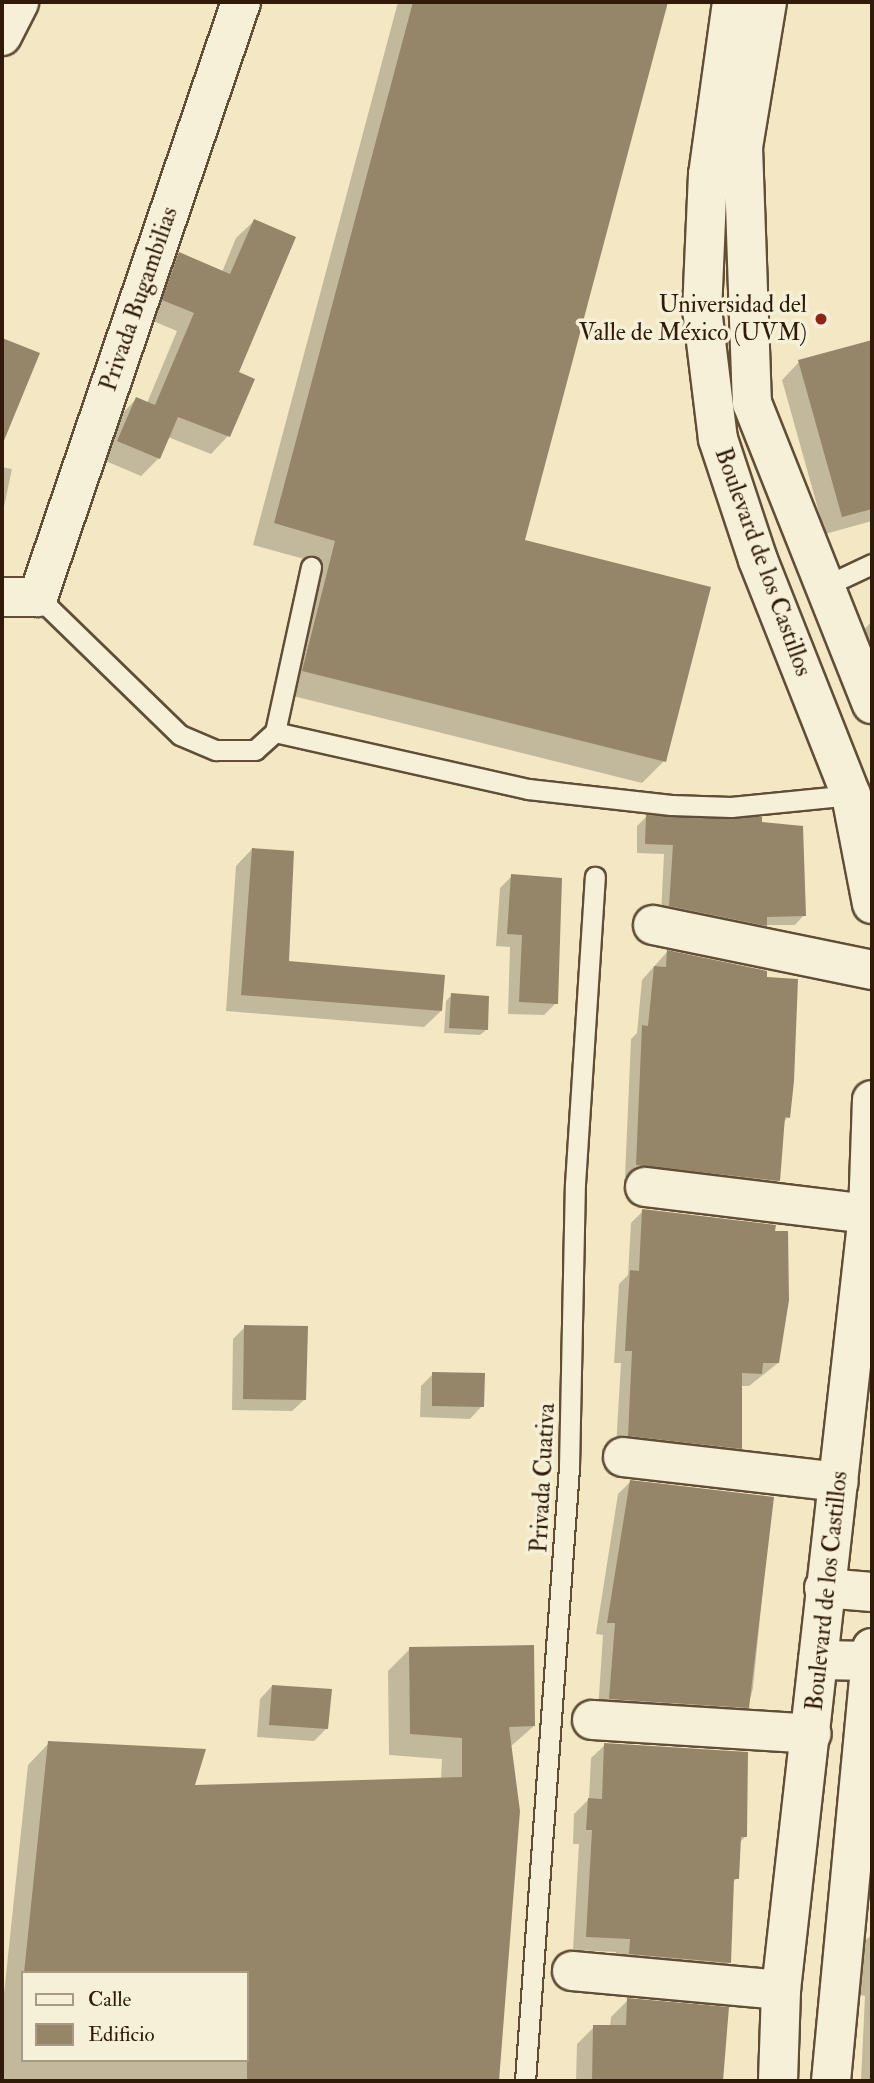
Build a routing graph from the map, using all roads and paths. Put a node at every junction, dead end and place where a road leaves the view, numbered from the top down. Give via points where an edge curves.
1 (19, 2) edge
2 (241, 2) edge
3 (732, 2) edge
4 (767, 2) edge
5 (2, 36) edge
6 (872, 564) edge
7 (312, 567) dead end
8 (825, 586) junction
9 (20, 597) edge
10 (872, 704) edge
11 (275, 732) junction
12 (851, 795) junction
13 (595, 877) dead end
14 (872, 904) edge
15 (653, 925) dead end
16 (872, 970) edge
17 (872, 1100) edge
18 (645, 1187) dead end
19 (868, 1214) junction
20 (623, 1457) dead end
21 (839, 1482) junction
22 (824, 1588) junction
23 (872, 1592) edge
24 (872, 1656) edge
25 (818, 1660) junction
26 (592, 1720) dead end
27 (812, 1734) junction
28 (572, 1971) dead end
29 (781, 1990) junction
30 (525, 2081) edge
31 (778, 2081) edge
32 (831, 2081) edge

1 - 5 street
2 - 9 street, Privada Bugambilias
3 - 12 street, Boulevard de los Castillos via 708,174 702,309 718,439 758,559
4 - 8 street, Boulevard de los Castillos via 743,147 752,403
6 - 8 lane
7 - 11 lane
8 - 10 street, Boulevard de los Castillos
9 - 11 lane via 180,734 216,750 256,750
11 - 12 lane via 528,789 658,804 731,807
12 - 14 street, Boulevard de los Castillos
13 - 30 lane, Privada Cuativa via 575,1184 569,1481
15 - 16 street
17 - 19 street, Boulevard de los Castillos
18 - 19 street
19 - 21 street, Boulevard de los Castillos
20 - 21 street
21 - 22 street, Boulevard de los Castillos
22 - 23 street
22 - 25 street, Boulevard de los Castillos
24 - 25 street
24 - 32 street
25 - 27 street, Boulevard de los Castillos
26 - 27 street
27 - 29 street, Boulevard de los Castillos
28 - 29 street
29 - 31 street, Boulevard de los Castillos

